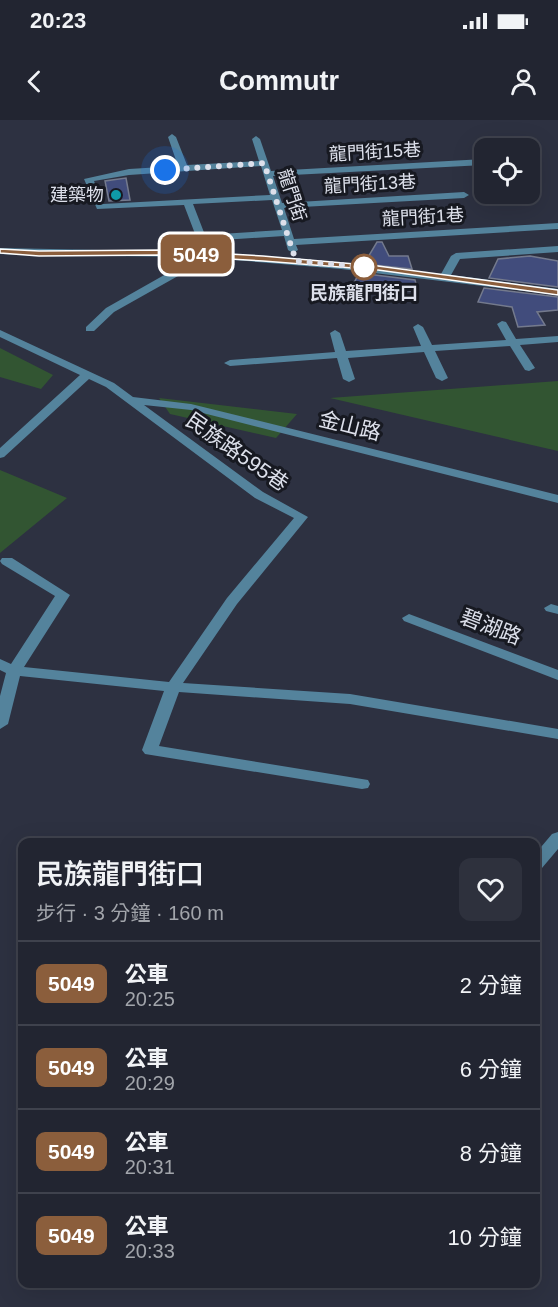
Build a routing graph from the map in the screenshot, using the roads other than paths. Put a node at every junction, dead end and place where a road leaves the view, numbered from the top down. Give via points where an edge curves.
1 (172, 136) dead end
2 (256, 139) dead end
3 (264, 163) junction
4 (474, 163) edge
5 (183, 168) junction
6 (268, 174) junction
7 (464, 195) dead end
8 (277, 201) junction
9 (188, 203) junction
10 (558, 226) edge
11 (289, 237) junction
12 (202, 238) junction
13 (558, 249) edge
14 (0, 251) edge
15 (208, 255) junction
16 (296, 261) junction
17 (445, 277) junction
18 (558, 292) edge
19 (502, 324) dead end
20 (418, 327) dead end
21 (90, 329) dead end
22 (0, 333) edge
23 (335, 333) dead end
24 (558, 339) edge
25 (512, 343) junction
26 (428, 349) junction
27 (341, 355) junction
28 (230, 363) dead end
29 (529, 368) dead end
30 (88, 374) junction
31 (442, 378) dead end
32 (349, 379) dead end
33 (130, 400) junction
34 (0, 454) edge
35 (558, 498) edge
36 (7, 561) dead end
37 (409, 618) dead end
38 (0, 664) edge
39 (14, 671) junction
40 (558, 675) edge
41 (173, 687) junction
42 (0, 724) edge
43 (558, 734) edge
44 (362, 784) dead end
45 (558, 838) edge
46 (540, 859) edge

1 - 5 street
2 - 3 street, 龍門街
3 - 5 street
3 - 6 street, 龍門街
4 - 6 street, 龍門街15巷
5 - 9 street, 龍門街13巷 via 89,179 100,207
6 - 8 street, 龍門街
7 - 8 street, 龍門街13巷
8 - 9 street, 龍門街13巷
8 - 11 street, 龍門街
9 - 12 street
10 - 11 street, 龍門街1巷
11 - 12 street, 龍門街1巷
11 - 16 street, 龍門街
12 - 15 street
13 - 17 street via 456,256
14 - 15 street
15 - 16 street
15 - 21 street via 110,310
16 - 17 street
17 - 18 street
19 - 25 street
20 - 26 street
22 - 30 street, 民族路595巷
23 - 27 street
24 - 25 street
25 - 26 street
25 - 29 street
26 - 27 street
26 - 31 street
27 - 28 street
27 - 32 street
30 - 33 street, 民族路595巷
30 - 34 street
33 - 35 street, 金山路 via 190,407
33 - 41 street, 民族路595巷 via 259,495 302,517 232,601
36 - 39 street via 63,595
37 - 40 street, 碧湖路
38 - 39 street
39 - 41 street
39 - 42 street
41 - 43 street via 351,699
41 - 44 street, 民族路595巷 via 150,750
45 - 46 street

